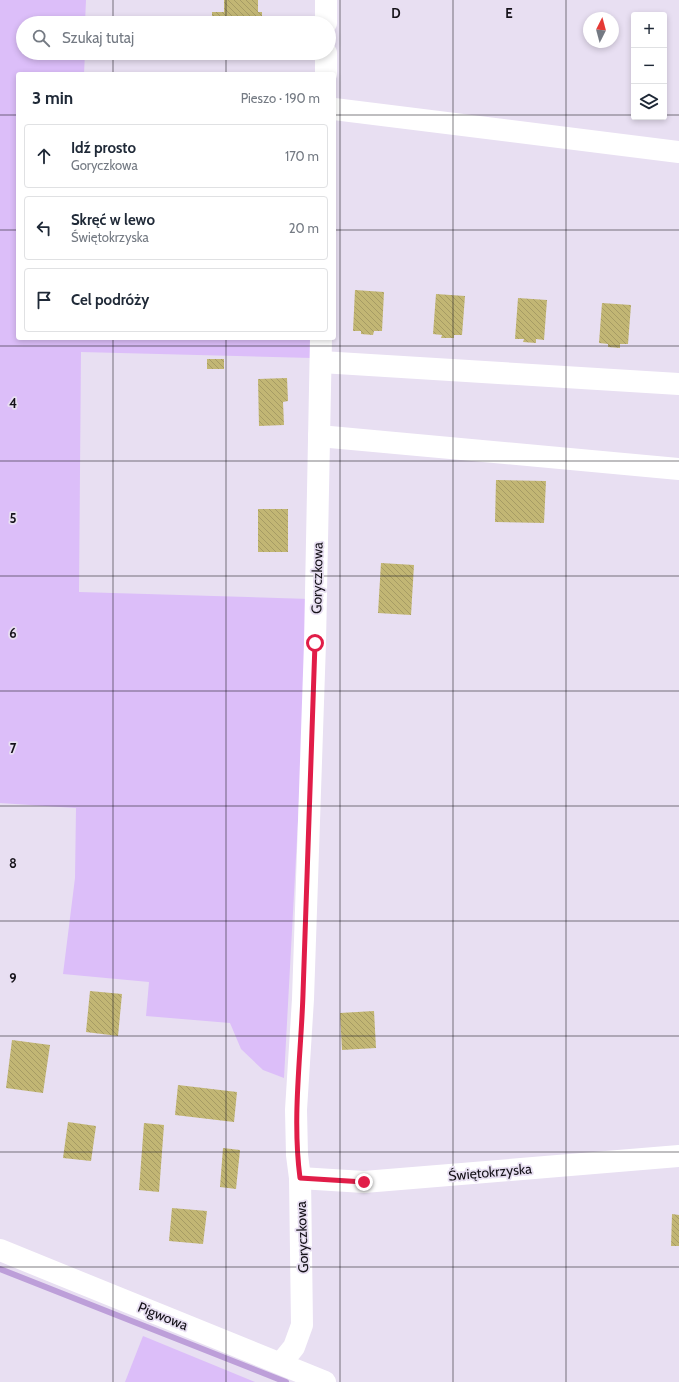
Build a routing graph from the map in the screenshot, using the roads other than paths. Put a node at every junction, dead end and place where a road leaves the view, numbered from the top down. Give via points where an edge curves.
1 (326, 0) edge
2 (326, 16) edge
3 (326, 60) edge
4 (326, 72) edge
5 (336, 109) edge
6 (679, 152) edge
7 (321, 340) edge
8 (321, 362) junction
9 (679, 384) edge
10 (319, 436) junction
11 (679, 469) edge
12 (679, 1156) edge
13 (300, 1178) junction
14 (0, 1250) edge
15 (281, 1363) junction
16 (325, 1382) edge

1 - 2 street
3 - 4 street
5 - 6 street
7 - 8 street, Goryczkowa
8 - 9 street
8 - 10 street, Goryczkowa
10 - 11 street
10 - 13 street, Goryczkowa via 315,666 303,999 296,1110
12 - 13 street, Świętokrzyska via 364,1182
13 - 15 street, Goryczkowa via 302,1325 294,1347
14 - 15 street, Pigwowa
15 - 16 street, Pigwowa

